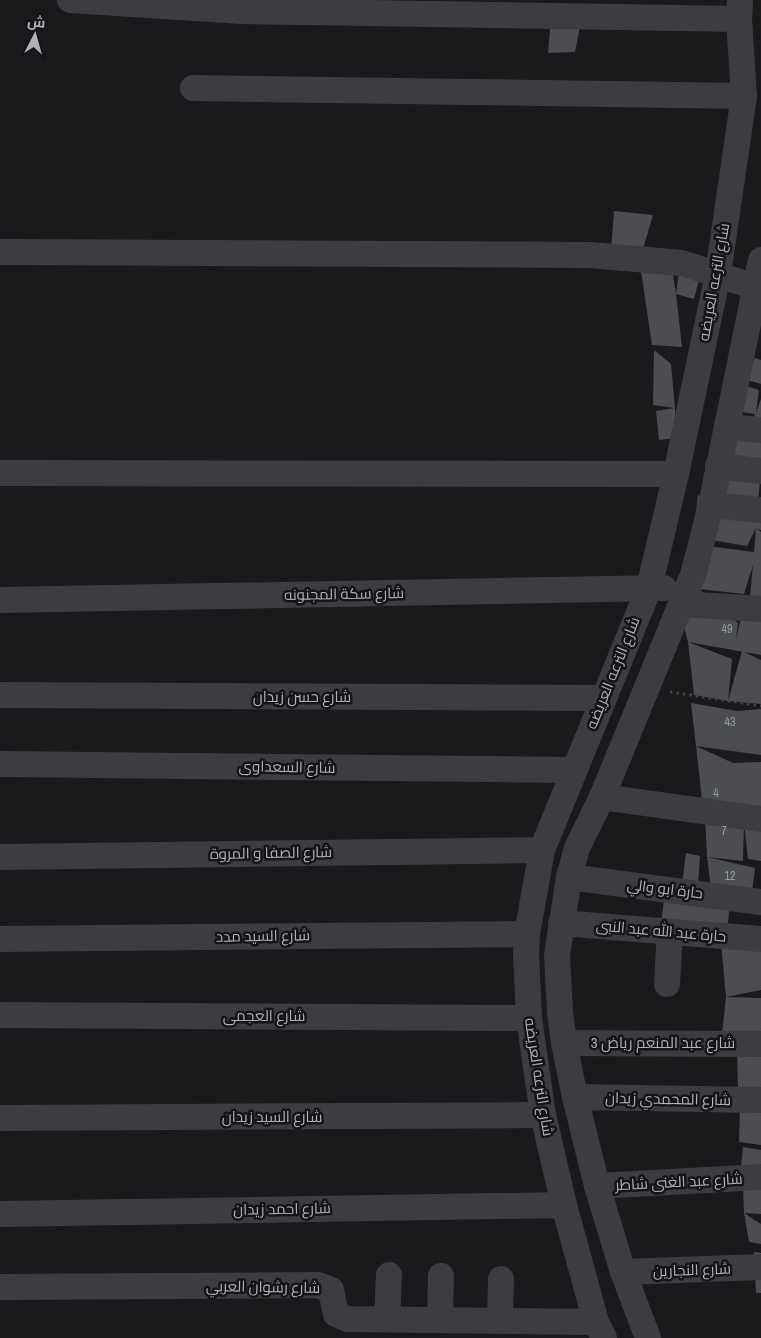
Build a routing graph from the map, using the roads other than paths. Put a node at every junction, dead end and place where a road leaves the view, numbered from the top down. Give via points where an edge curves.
1 (70, 0) edge
2 (739, 10) edge
3 (193, 88) dead end
4 (744, 96) junction
5 (0, 252) edge
6 (761, 260) edge
7 (718, 274) junction
8 (758, 287) edge
9 (752, 353) edge
10 (728, 427) junction
11 (761, 430) edge
12 (718, 466) junction
13 (761, 471) edge
14 (0, 472) edge
15 (676, 474) junction
16 (711, 505) junction
17 (761, 510) edge
18 (649, 588) junction
19 (685, 596) junction
20 (0, 600) edge
21 (761, 609) edge
22 (0, 696) edge
23 (603, 698) junction
24 (0, 764) edge
25 (574, 770) junction
26 (602, 797) junction
27 (761, 819) edge
28 (542, 850) junction
29 (0, 857) edge
30 (569, 876) junction
31 (761, 902) edge
32 (561, 923) junction
33 (670, 932) junction
34 (0, 939) edge
35 (761, 939) edge
36 (526, 944) junction
37 (557, 955) junction
38 (667, 984) dead end
39 (0, 1015) edge
40 (529, 1018) junction
41 (564, 1043) junction
42 (761, 1044) edge
43 (575, 1097) junction
44 (761, 1100) edge
45 (543, 1115) junction
46 (0, 1118) edge
47 (761, 1177) edge
48 (596, 1186) junction
49 (564, 1205) junction
50 (0, 1214) edge
51 (761, 1267) edge
52 (623, 1272) junction
53 (389, 1275) dead end
54 (441, 1276) dead end
55 (501, 1279) dead end
56 (0, 1287) edge
57 (387, 1319) junction
58 (440, 1320) junction
59 (500, 1320) junction
60 (600, 1330) edge
61 (648, 1338) edge

1 - 2 street via 241,11
2 - 4 street, شارع الترعه العريضه
3 - 4 street
4 - 7 street, شارع الترعه العريضه
5 - 7 street via 590,255 682,263
6 - 8 street, شارع الترعه العريضه
7 - 8 street
7 - 15 street, شارع الترعه العريضه
8 - 9 street, شارع الترعه العريضه
9 - 10 street, شارع الترعه العريضه
10 - 11 street
10 - 12 street, شارع الترعه العريضه
12 - 13 street
12 - 16 street, شارع الترعه العريضه
14 - 15 street
15 - 18 street, شارع الترعه العريضه
16 - 17 street
16 - 19 street, شارع الترعه العريضه
18 - 19 street, شارع سكة المجنونه
18 - 20 street, شارع سكة المجنونه
18 - 23 street, شارع الترعه العريضه
19 - 21 street, شارع سكة المجنونه
19 - 26 street, شارع الترعه العريضه
22 - 23 street, شارع حسن زيدان
23 - 25 street, شارع الترعه العريضه
24 - 25 street, شارع السعداوى
25 - 28 street, شارع الترعه العريضه
26 - 27 street
26 - 30 street, شارع الترعه العريضه
28 - 29 street, شارع الصفا و المروة
28 - 36 street, شارع الترعه العريضه
30 - 31 street, حارة ابو والي
30 - 32 street, شارع الترعه العريضه
32 - 33 street, حارة عبد الله عبد النبى
32 - 37 street, شارع الترعه العريضه
33 - 35 street, حارة عبد الله عبد النبى
33 - 38 street
34 - 36 street, شارع السيد مدد
36 - 37 street, شارع السيد مدد
36 - 40 street, شارع الترعه العريضه
37 - 41 street, شارع الترعه العريضه
39 - 40 street, شارع العجمى
40 - 45 street, شارع الترعه العريضه
41 - 42 street, شارع عبد المنعم رياض 3
41 - 43 street, شارع الترعه العريضه
43 - 44 street, شارع المحمدي زيدان
43 - 48 street, شارع الترعه العريضه
45 - 46 street, شارع السيد زيدان
45 - 49 street, شارع الترعه العريضه
47 - 48 street, شارع عبد الغنى شاطر
48 - 52 street, شارع الترعه العريضه
49 - 50 street, شارع احمد زيدان
49 - 60 street, شارع الترعه العريضه
51 - 52 street, شارع النجارين
52 - 61 street, شارع الترعه العريضه
53 - 57 street
54 - 58 street
55 - 59 street
56 - 57 street, شارع رشوان العربي via 318,1285 331,1290 336,1314 340,1316
57 - 58 street, شارع رشوان العربي
58 - 59 street, شارع رشوان العربي
59 - 60 street, شارع رشوان العربي

